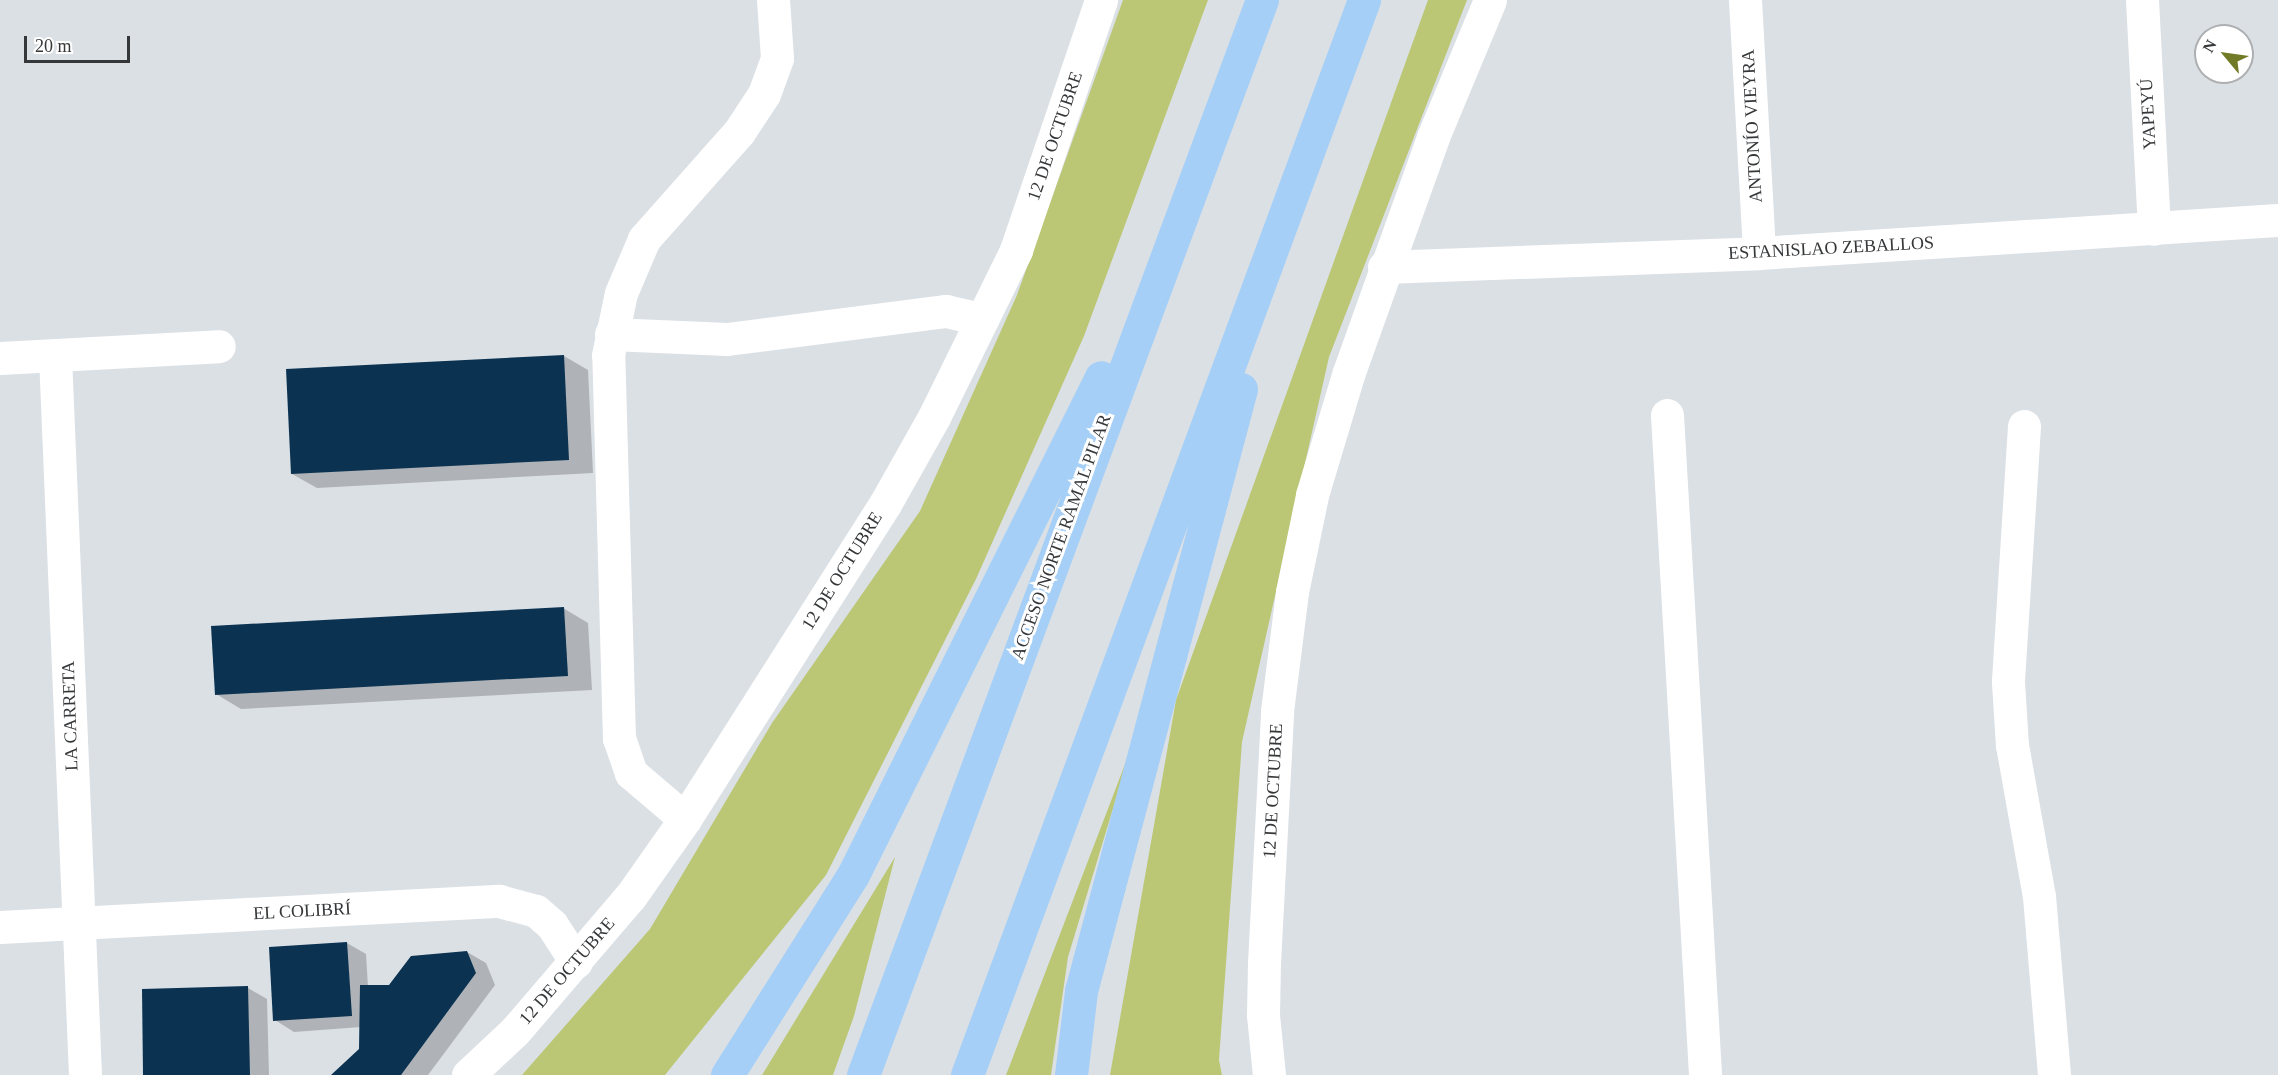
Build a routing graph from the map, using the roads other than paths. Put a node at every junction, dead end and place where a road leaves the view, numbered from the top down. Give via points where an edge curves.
1 (773, 0) edge
2 (1101, 0) edge
3 (1246, 0) edge
4 (1262, 0) edge
5 (1364, 0) edge
6 (1372, 0) edge
7 (1490, 0) edge
8 (1745, 0) edge
9 (2142, 0) edge
10 (1332, 91) junction
11 (1190, 194) junction
12 (1291, 199) junction
13 (2278, 220) edge
14 (2154, 229) junction
15 (1174, 231) junction
16 (1760, 253) junction
17 (1384, 267) junction
18 (982, 319) junction
19 (611, 334) junction
20 (219, 346) dead end
21 (55, 356) junction
22 (0, 358) edge
23 (1667, 415) dead end
24 (2024, 426) dead end
25 (685, 819) junction
26 (79, 923) junction
27 (0, 927) edge
28 (576, 962) junction
29 (85, 1075) edge
30 (468, 1075) edge
31 (727, 1075) edge
32 (863, 1075) edge
33 (967, 1075) edge
34 (1071, 1075) edge
35 (1269, 1075) edge
36 (1705, 1075) edge
37 (2054, 1075) edge

1 - 19 street via 777,58 764,94 740,132 644,239 621,292
2 - 18 street, 12 DE OCTUBRE via 1016,250
3 - 11 highway
4 - 11 highway, ACCESO NORTE RAMAL PILAR
5 - 10 highway
6 - 10 highway
7 - 17 street, 12 DE OCTUBRE
8 - 16 street, ANTONÍO VIEYRA
9 - 14 street, YAPEYÚ
10 - 12 highway
11 - 15 highway, ACCESO NORTE RAMAL PILAR
12 - 33 highway
12 - 34 highway via 1081,992
13 - 14 street, ESTANISLAO ZEBALLOS
14 - 16 street, ESTANISLAO ZEBALLOS
15 - 31 highway via 853,875
15 - 32 highway, ACCESO NORTE RAMAL PILAR
16 - 17 street, ESTANISLAO ZEBALLOS
17 - 35 street, 12 DE OCTUBRE via 1312,495 1292,592 1277,711 1265,940 1263,1015
18 - 19 street via 946,311 727,339
18 - 25 street, 12 DE OCTUBRE via 885,504
19 - 25 street via 619,739 631,773
20 - 21 street
21 - 22 street
21 - 26 street, LA CARRETA
23 - 36 street
24 - 37 street via 2008,682 2012,745 2039,896
25 - 28 street, 12 DE OCTUBRE via 630,897
26 - 27 street, EL COLIBRÍ
26 - 28 street, EL COLIBRÍ via 499,901 536,911 552,925
26 - 29 street, LA CARRETA
28 - 30 street, 12 DE OCTUBRE via 515,1031

